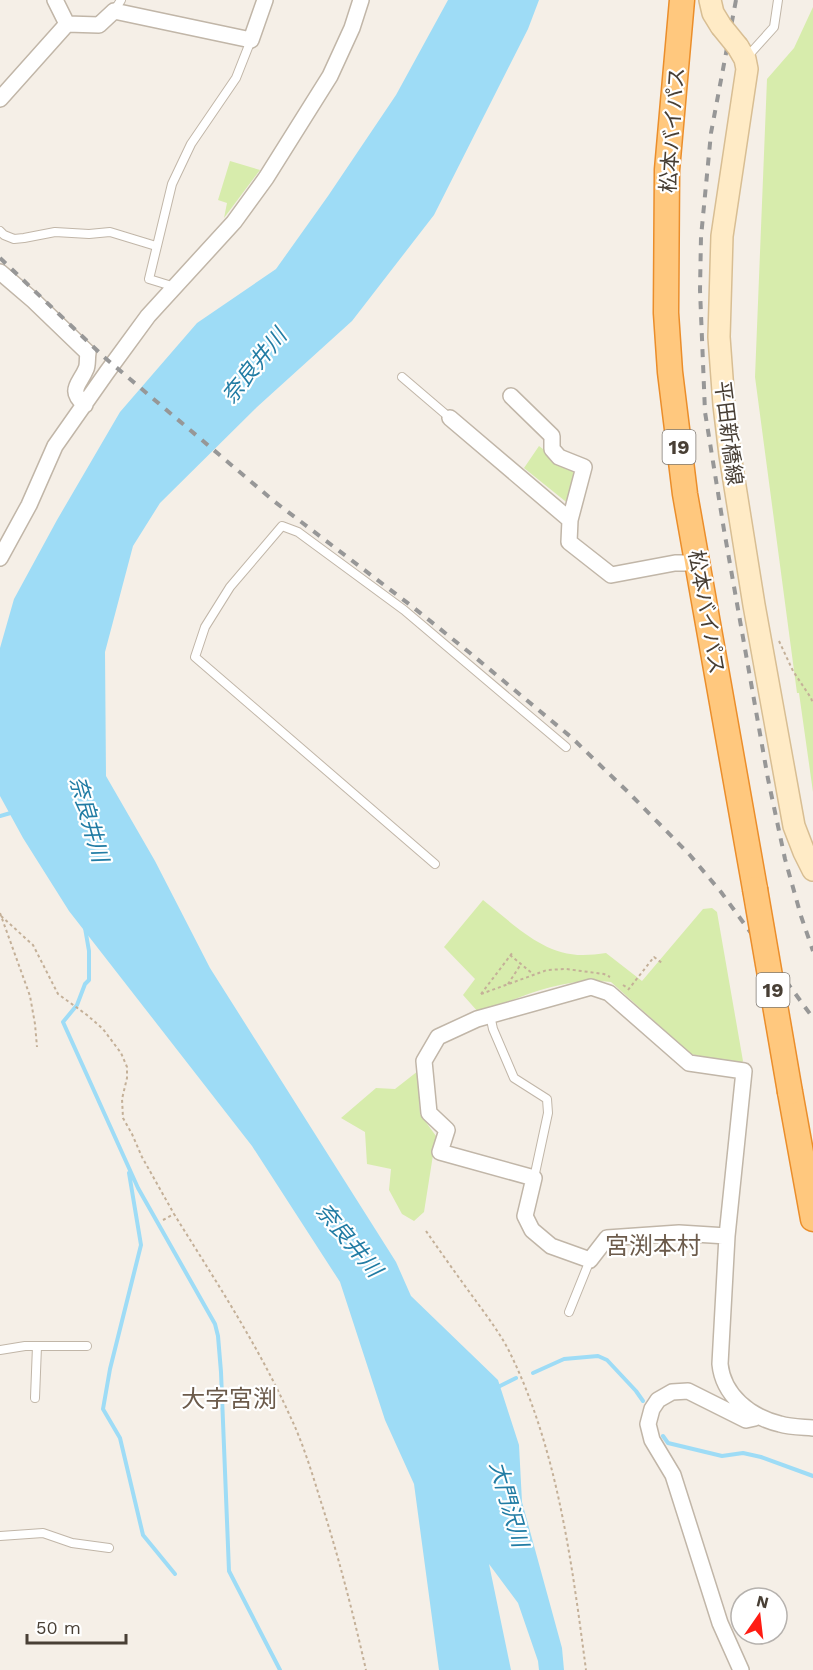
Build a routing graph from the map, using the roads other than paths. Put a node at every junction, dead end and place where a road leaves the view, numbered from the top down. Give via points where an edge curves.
1 (54, 0) edge
2 (265, 0) edge
3 (361, 0) edge
4 (682, 0) edge
5 (710, 0) edge
6 (778, 0) edge
7 (117, 5) edge
8 (67, 24) junction
9 (251, 40) junction
10 (742, 53) junction
11 (0, 99) edge
12 (0, 231) edge
13 (156, 246) junction
14 (0, 272) edge
15 (175, 287) junction
16 (402, 377) dead end
17 (511, 396) dead end
18 (85, 405) junction
19 (450, 418) joint
20 (570, 520) junction
21 (0, 558) edge
22 (698, 563) junction
23 (566, 747) dead end
24 (435, 864) dead end
25 (813, 870) edge
26 (490, 1015) junction
27 (534, 1178) junction
28 (813, 1219) edge
29 (727, 1236) junction
30 (590, 1260) junction
31 (569, 1312) dead end
32 (37, 1346) junction
33 (87, 1346) dead end
34 (0, 1350) edge
35 (35, 1398) dead end
36 (759, 1417) junction
37 (813, 1428) edge
38 (0, 1536) edge
39 (109, 1548) dead end
40 (741, 1670) edge

1 - 8 street
2 - 9 street
3 - 15 street via 330,76 266,178 234,222
4 - 22 highway, 松本バイパス / 19 via 666,170 666,313 676,429
5 - 10 main road, bridge via 713,13
6 - 10 lane via 774,27
7 - 8 street via 99,25
7 - 9 street
8 - 11 street
9 - 13 lane via 236,78 191,144 172,184
10 - 25 main road, 平田新橋線 via 747,80 722,236 719,338 724,405 754,605 794,826
12 - 13 lane via 14,238 55,232 110,232
13 - 15 lane via 149,279
14 - 18 street via 88,354 76,393
15 - 18 street via 148,316
16 - 19 lane
17 - 20 street via 552,436 552,449 559,457 584,467
18 - 21 street via 55,446
19 - 20 street
20 - 22 street via 569,542 611,575 675,563
22 - 28 highway, 松本バイパス / 19, bridge
23 - 24 lane via 404,609 298,532 282,526 230,587 205,627 195,657
26 - 27 lane via 514,1078 547,1099 548,1113
26 - 27 street via 438,1037 424,1061 429,1113 447,1130 440,1152
26 - 29 street via 591,987 609,993 689,1063 744,1071
27 - 30 street via 525,1216 532,1230 551,1246
29 - 30 street via 679,1233 607,1238
29 - 36 street via 721,1375 742,1407
30 - 31 lane
32 - 33 lane
32 - 34 lane
32 - 35 lane
36 - 37 street
36 - 40 street via 746,1420 688,1391 672,1392 658,1400 648,1424 652,1440 673,1475 720,1623
38 - 39 lane via 43,1533 72,1543

